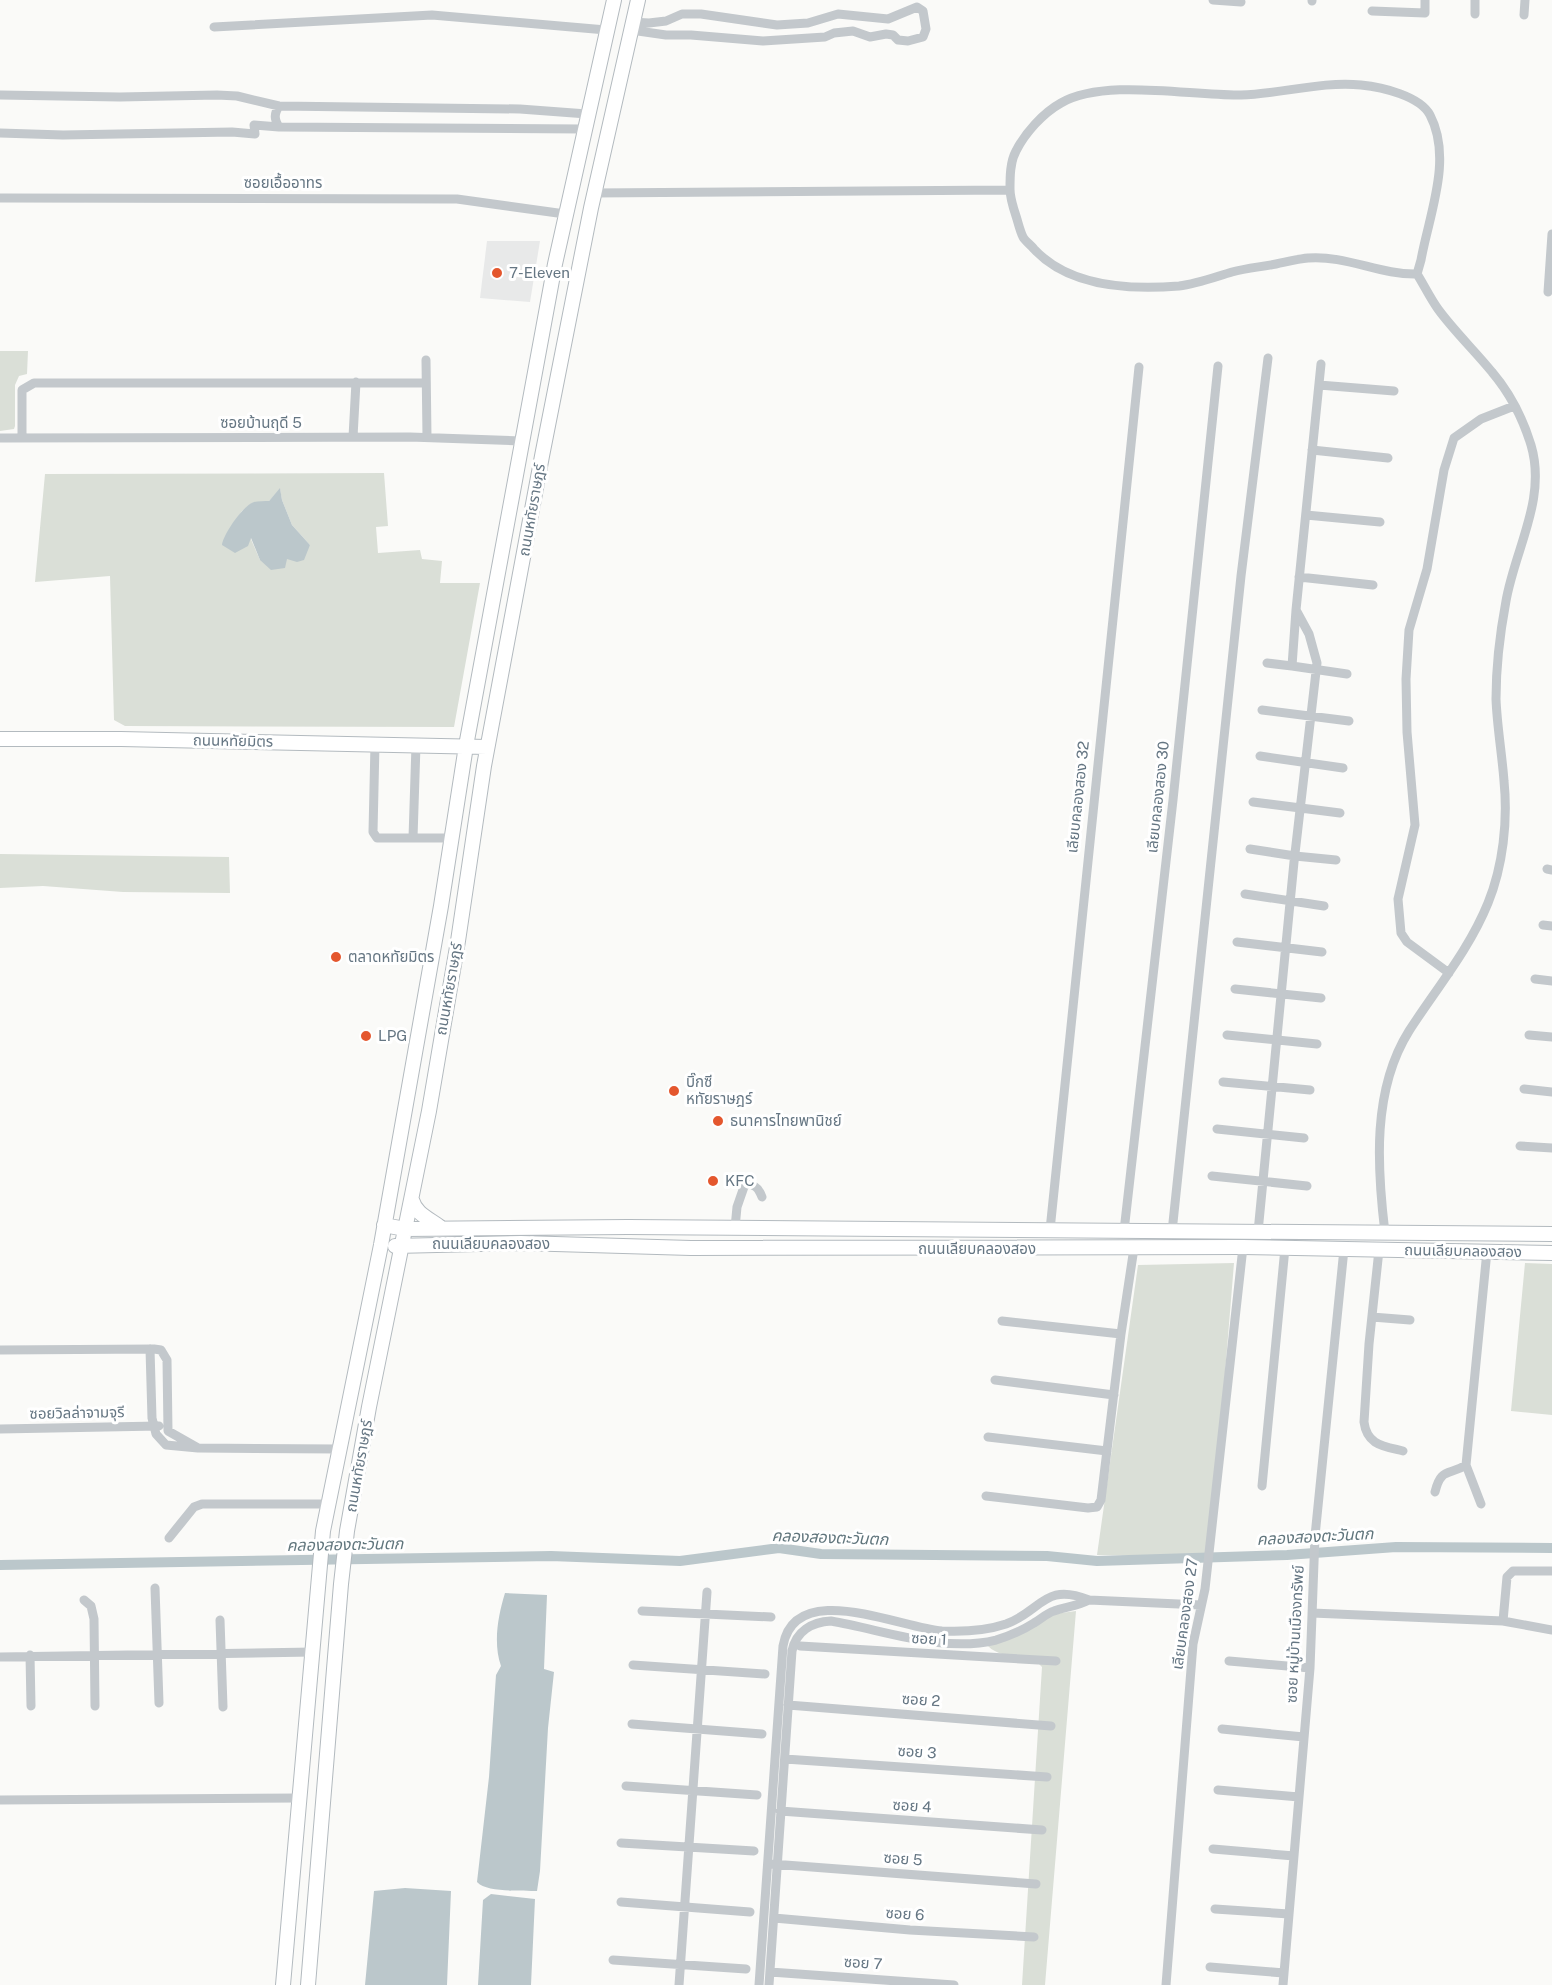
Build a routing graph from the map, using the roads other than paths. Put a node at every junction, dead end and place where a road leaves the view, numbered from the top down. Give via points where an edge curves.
1 (614, 0) edge
2 (638, 0) edge
3 (1213, 0) edge
4 (1425, 0) edge
5 (1475, 0) edge
6 (1525, 0) edge
7 (1241, 3) edge
8 (1372, 11) dead end
9 (1474, 14) dead end
10 (1524, 15) dead end
11 (666, 21) junction
12 (808, 23) junction
13 (632, 26) junction
14 (214, 27) dead end
15 (606, 30) junction
16 (666, 35) junction
17 (810, 39) junction
18 (0, 95) edge
19 (279, 106) junction
20 (394, 108) junction
21 (587, 114) junction
22 (279, 127) junction
23 (394, 127) junction
24 (584, 129) junction
25 (0, 133) edge
26 (1010, 190) junction
27 (594, 193) junction
28 (0, 198) edge
29 (565, 214) junction
30 (1552, 234) edge
31 (1551, 266) edge
32 (1417, 274) junction
33 (1548, 292) dead end
34 (1268, 358) dead end
35 (426, 360) dead end
36 (1321, 364) dead end
37 (1218, 366) dead end
38 (1139, 367) dead end
39 (356, 382) junction
40 (426, 383) junction
41 (1319, 385) junction
42 (1394, 391) dead end
43 (1514, 406) junction
44 (353, 437) junction
45 (427, 437) junction
46 (0, 438) edge
47 (22, 438) junction
48 (522, 441) junction
49 (1312, 450) junction
50 (1388, 458) dead end
51 (1306, 515) junction
52 (1380, 522) dead end
53 (1299, 577) junction
54 (1373, 585) dead end
55 (1296, 610) junction
56 (1267, 663) dead end
57 (1292, 666) junction
58 (1316, 669) junction
59 (1347, 674) dead end
60 (1262, 710) dead end
61 (1311, 717) junction
62 (1349, 721) dead end
63 (0, 739) edge
64 (375, 744) junction
65 (416, 745) junction
66 (466, 746) junction
67 (487, 747) junction
68 (1260, 756) dead end
69 (1306, 761) junction
70 (1343, 768) dead end
71 (1253, 802) dead end
72 (1300, 809) junction
73 (1340, 813) dead end
74 (450, 837) junction
75 (412, 838) junction
76 (1250, 849) dead end
77 (1295, 856) junction
78 (1336, 860) dead end
79 (1245, 894) dead end
80 (1290, 902) junction
81 (1324, 906) dead end
82 (1237, 942) dead end
83 (1286, 949) junction
84 (1322, 952) dead end
85 (1449, 973) junction
86 (1535, 979) dead end
87 (1552, 981) edge
88 (1234, 989) dead end
89 (1282, 994) junction
90 (1321, 998) dead end
91 (1227, 1035) dead end
92 (1529, 1035) dead end
93 (1552, 1037) edge
94 (1277, 1041) junction
95 (1317, 1044) dead end
96 (1223, 1082) dead end
97 (1273, 1087) junction
98 (1524, 1089) dead end
99 (1310, 1090) dead end
100 (1552, 1092) edge
101 (1217, 1129) dead end
102 (1268, 1134) junction
103 (1305, 1138) dead end
104 (1520, 1146) dead end
105 (1552, 1148) edge
106 (1212, 1176) dead end
107 (1263, 1182) junction
108 (1307, 1186) dead end
109 (762, 1197) dead end
110 (412, 1200) junction
111 (384, 1225) junction
112 (440, 1227) junction
113 (735, 1228) junction
114 (878, 1228) junction
115 (405, 1229) junction
116 (1050, 1230) junction
117 (1124, 1231) junction
118 (1172, 1232) junction
119 (1258, 1232) junction
120 (1385, 1233) junction
121 (1552, 1234) edge
122 (429, 1244) junction
123 (381, 1245) junction
124 (401, 1247) junction
125 (1134, 1248) junction
126 (1243, 1248) junction
127 (1285, 1248) junction
128 (879, 1249) junction
129 (1344, 1249) junction
130 (1379, 1250) junction
131 (1487, 1251) junction
132 (1552, 1253) edge
133 (397, 1264) junction
134 (1372, 1317) junction
135 (1410, 1320) dead end
136 (1002, 1321) dead end
137 (1121, 1334) junction
138 (150, 1349) junction
139 (0, 1350) edge
140 (995, 1380) dead end
141 (1114, 1395) junction
142 (154, 1426) junction
143 (168, 1426) junction
144 (0, 1429) edge
145 (988, 1437) dead end
146 (198, 1448) junction
147 (339, 1449) junction
148 (1107, 1451) junction
149 (1403, 1451) dead end
150 (1466, 1465) junction
151 (1262, 1486) dead end
152 (1435, 1492) dead end
153 (986, 1496) dead end
154 (328, 1504) junction
155 (1481, 1504) dead end
156 (169, 1538) dead end
157 (1552, 1571) edge
158 (154, 1588) dead end
159 (707, 1592) dead end
160 (84, 1599) dead end
161 (1089, 1600) junction
162 (1201, 1605) junction
163 (642, 1611) dead end
164 (1312, 1612) junction
165 (706, 1613) junction
166 (771, 1617) dead end
167 (220, 1620) dead end
168 (1503, 1621) junction
169 (1008, 1623) junction
170 (921, 1628) junction
171 (1552, 1630) edge
172 (1013, 1634) junction
173 (923, 1640) junction
174 (800, 1646) dead end
175 (313, 1652) junction
176 (221, 1653) junction
177 (94, 1654) junction
178 (159, 1654) junction
179 (927, 1654) junction
180 (30, 1655) junction
181 (0, 1657) edge
182 (1056, 1661) dead end
183 (1229, 1661) dead end
184 (633, 1665) dead end
185 (1310, 1668) junction
186 (702, 1670) junction
187 (765, 1674) dead end
188 (159, 1703) dead end
189 (788, 1705) junction
190 (31, 1706) dead end
191 (95, 1706) dead end
192 (223, 1707) dead end
193 (632, 1724) dead end
194 (1051, 1726) dead end
195 (698, 1730) junction
196 (1222, 1730) dead end
197 (762, 1734) dead end
198 (1304, 1737) junction
199 (785, 1759) junction
200 (1047, 1777) dead end
201 (626, 1786) dead end
202 (694, 1790) junction
203 (1218, 1790) dead end
204 (758, 1795) dead end
205 (1299, 1797) junction
206 (300, 1798) junction
207 (0, 1800) edge
208 (780, 1811) junction
209 (1042, 1830) dead end
210 (621, 1843) dead end
211 (689, 1848) junction
212 (1213, 1849) dead end
213 (754, 1851) dead end
214 (1294, 1856) junction
215 (767, 1863) junction
216 (777, 1864) junction
217 (1036, 1884) dead end
218 (621, 1902) dead end
219 (685, 1907) junction
220 (1215, 1909) dead end
221 (750, 1912) dead end
222 (1289, 1914) junction
223 (774, 1918) junction
224 (1034, 1936) dead end
225 (613, 1960) dead end
226 (681, 1964) junction
227 (1210, 1967) dead end
228 (746, 1969) dead end
229 (770, 1972) junction
230 (1284, 1973) junction
231 (284, 1985) edge
232 (309, 1985) edge
233 (679, 1985) edge
234 (759, 1985) edge
235 (769, 1985) edge
236 (954, 1985) edge
237 (1166, 1985) edge
238 (1283, 1985) edge

1 - 15 main road, ถนนหทัยราษฎร์
2 - 13 main road, ถนนหทัยราษฎร์
3 - 7 street
4 - 8 street via 1425,13
5 - 9 street
6 - 10 street
11 - 12 street via 682,14 701,14 777,25
11 - 13 street
11 - 16 street
12 - 17 street
12 - 17 street via 838,14 888,19 916,7 926,19 923,37 917,40 898,40 886,34 870,37 853,31
13 - 16 street
13 - 27 main road, ถนนหทัยราษฎร์
14 - 15 street via 432,15
15 - 21 main road, ถนนหทัยราษฎร์
16 - 17 street via 763,41
18 - 19 street via 217,95
19 - 20 street
19 - 22 street via 275,121
20 - 21 street
20 - 23 street
21 - 24 main road, ถนนหทัยราษฎร์
22 - 23 street
22 - 25 street via 254,125 255,134
23 - 24 street
24 - 29 main road, ถนนหทัยราษฎร์
26 - 27 street
26 - 32 street via 1023,237 1062,270 1088,280 1138,287 1179,286 1306,258 1328,258
26 - 32 street via 1015,152 1048,111 1063,101 1111,90 1242,95 1362,85 1416,101 1429,113 1436,129 1441,150 1438,175
27 - 67 main road, ถนนหทัยราษฎร์
28 - 29 street, ซอยเอื้ออาทร via 457,199
29 - 48 main road, ถนนหทัยราษฎร์
30 - 31 street
31 - 33 street
32 - 43 street via 1438,309 1494,374
34 - 118 street via 1241,576
35 - 40 street
36 - 41 street
37 - 117 street, เลียบคลองสอง 30
38 - 116 street, เลียบคลองสอง 32
39 - 40 street
39 - 44 street
39 - 47 street via 34,383 22,390
40 - 45 street
41 - 42 street
41 - 49 street
43 - 85 street via 1532,448 1535,479 1526,536 1506,597 1497,672 1496,700 1505,783 1503,838 1488,903
43 - 85 street via 1481,419 1454,438 1409,630 1406,710 1415,825 1398,899 1401,933 1407,942
44 - 45 street, ซอยบ้านฤดี 5
44 - 47 street, ซอยบ้านฤดี 5
45 - 48 street, ซอยบ้านฤดี 5
46 - 47 street, ซอยบ้านฤดี 5
48 - 66 main road, ถนนหทัยราษฎร์
49 - 50 street
49 - 51 street
51 - 52 street
51 - 53 street
53 - 54 street
53 - 55 street
55 - 57 street
55 - 58 street via 1309,634
56 - 57 street
57 - 58 street
58 - 59 street
58 - 61 street
60 - 61 street
61 - 62 street
61 - 69 street
63 - 64 main road, ถนนหทัยมิตร
64 - 65 main road, ถนนหทัยมิตร
64 - 75 street via 373,832 377,838
65 - 66 main road, ถนนหทัยมิตร
65 - 75 street
66 - 67 main road, ถนนหทัยมิตร
66 - 74 main road, ถนนหทัยราษฎร์
67 - 110 main road, ถนนหทัยราษฎร์ via 458,941
68 - 69 street
69 - 70 street
69 - 72 street
71 - 72 street
72 - 73 street
72 - 77 street
74 - 75 street
74 - 111 main road, ถนนหทัยราษฎร์
76 - 77 street
77 - 78 street
77 - 80 street
79 - 80 street
80 - 81 street
80 - 83 street
82 - 83 street
83 - 84 street
83 - 89 street
85 - 120 street via 1408,1032 1395,1061 1380,1116 1379,1187
86 - 87 street
88 - 89 street
89 - 90 street
89 - 94 street
91 - 94 street
92 - 93 street
94 - 95 street
94 - 97 street
96 - 97 street
97 - 99 street
97 - 102 street
98 - 100 street
101 - 102 street
102 - 103 street
102 - 107 street
104 - 105 street
106 - 107 street
107 - 108 street
107 - 119 street
109 - 113 street via 759,1189 745,1184
110 - 112 main road via 419,1213
110 - 115 main road, ถนนหทัยราษฎร์
111 - 115 main road, ถนนเลียบคลองสอง
111 - 123 main road, ถนนหทัยราษฎร์
112 - 113 main road, ถนนเลียบคลองสอง
112 - 115 main road, ถนนเลียบคลองสอง
113 - 114 main road, ถนนเลียบคลองสอง
114 - 116 main road, ถนนเลียบคลองสอง
114 - 128 main road
115 - 124 main road, ถนนหทัยราษฎร์
116 - 117 main road, ถนนเลียบคลองสอง
117 - 118 main road, ถนนเลียบคลองสอง
118 - 119 main road, ถนนเลียบคลองสอง
119 - 120 main road, ถนนเลียบคลองสอง
120 - 121 main road, ถนนเลียบคลองสอง
122 - 124 main road, ถนนเลียบคลองสอง
122 - 128 main road, ถนนเลียบคลองสอง
122 - 133 main road
123 - 124 main road, ถนนเลียบคลองสอง
123 - 147 main road, ถนนหทัยราษฎร์
124 - 133 main road, ถนนหทัยราษฎร์
125 - 126 main road, ถนนเลียบคลองสอง
125 - 128 main road, ถนนเลียบคลองสอง
125 - 137 street
126 - 127 main road, ถนนเลียบคลองสอง
126 - 162 street, เลียบคลองสอง 27
127 - 129 main road, ถนนเลียบคลองสอง
127 - 151 street
129 - 130 main road, ถนนเลียบคลองสอง
129 - 164 street, ซอย หมู่บ้านเมืองทรัพย์ via 1315,1536
130 - 131 main road, ถนนเลียบคลองสอง
130 - 134 street
131 - 132 main road, ถนนเลียบคลองสอง
131 - 150 street
133 - 232 main road, ถนนหทัยราษฎร์ via 340,1584
134 - 135 street
134 - 149 street via 1365,1432 1378,1444
136 - 137 street
137 - 141 street
138 - 139 street
138 - 142 street
138 - 143 street via 161,1350 167,1360
140 - 141 street
141 - 148 street
142 - 143 street, ซอยวิลล่าจามจุรี
142 - 144 street, ซอยวิลล่าจามจุรี
142 - 146 street via 166,1445
143 - 146 street via 171,1434
145 - 148 street
146 - 147 street
147 - 154 main road, ถนนหทัยราษฎร์
148 - 153 street via 1097,1507
150 - 152 street via 1441,1476
150 - 155 street
154 - 156 street via 202,1504 194,1507
154 - 175 main road, ถนนหทัยราษฎร์
157 - 168 street via 1510,1573
158 - 178 street
159 - 165 street
160 - 177 street via 92,1606
161 - 162 street
161 - 169 street via 1062,1593
161 - 172 street via 1076,1607 1052,1611
162 - 237 street, เลียบคลองสอง 27 via 1193,1644
163 - 165 street
164 - 168 street
164 - 185 street, ซอย หมู่บ้านเมืองทรัพย์
165 - 166 street
165 - 186 street
167 - 176 street
168 - 171 street
169 - 170 street via 964,1632
169 - 172 street
170 - 173 street
170 - 215 street via 858,1613 820,1610 800,1619 786,1635
172 - 173 street via 973,1643
173 - 179 street
173 - 189 street via 831,1621 815,1623 802,1631 793,1644
174 - 179 street, ซอย 1
175 - 176 street
175 - 206 main road, ถนนหทัยราษฎร์
176 - 178 street
176 - 192 street
177 - 178 street
177 - 180 street
177 - 191 street
178 - 188 street
179 - 182 street, ซอย 1
180 - 181 street
180 - 190 street
183 - 185 street
184 - 186 street
185 - 198 street, ซอย หมู่บ้านเมืองทรัพย์
186 - 187 street
186 - 195 street
189 - 194 street, ซอย 2
189 - 199 street
193 - 195 street
195 - 197 street
195 - 202 street
196 - 198 street
198 - 205 street, ซอย หมู่บ้านเมืองทรัพย์
199 - 200 street, ซอย 3
199 - 208 street
201 - 202 street
202 - 204 street
202 - 211 street
203 - 205 street
205 - 214 street, ซอย หมู่บ้านเมืองทรัพย์
206 - 207 street
206 - 231 main road, ถนนหทัยราษฎร์
208 - 209 street, ซอย 4
208 - 216 street
210 - 211 street
211 - 213 street
211 - 219 street
212 - 214 street
214 - 222 street, ซอย หมู่บ้านเมืองทรัพย์
215 - 216 street, ซอย 5
215 - 234 street
216 - 217 street, ซอย 5
216 - 223 street
218 - 219 street
219 - 221 street
219 - 226 street
220 - 222 street
222 - 230 street, ซอย หมู่บ้านเมืองทรัพย์
223 - 224 street, ซอย 6
223 - 229 street
225 - 226 street
226 - 228 street
226 - 233 street
227 - 230 street
229 - 235 street
229 - 236 street, ซอย 7
230 - 238 street, ซอย หมู่บ้านเมืองทรัพย์

